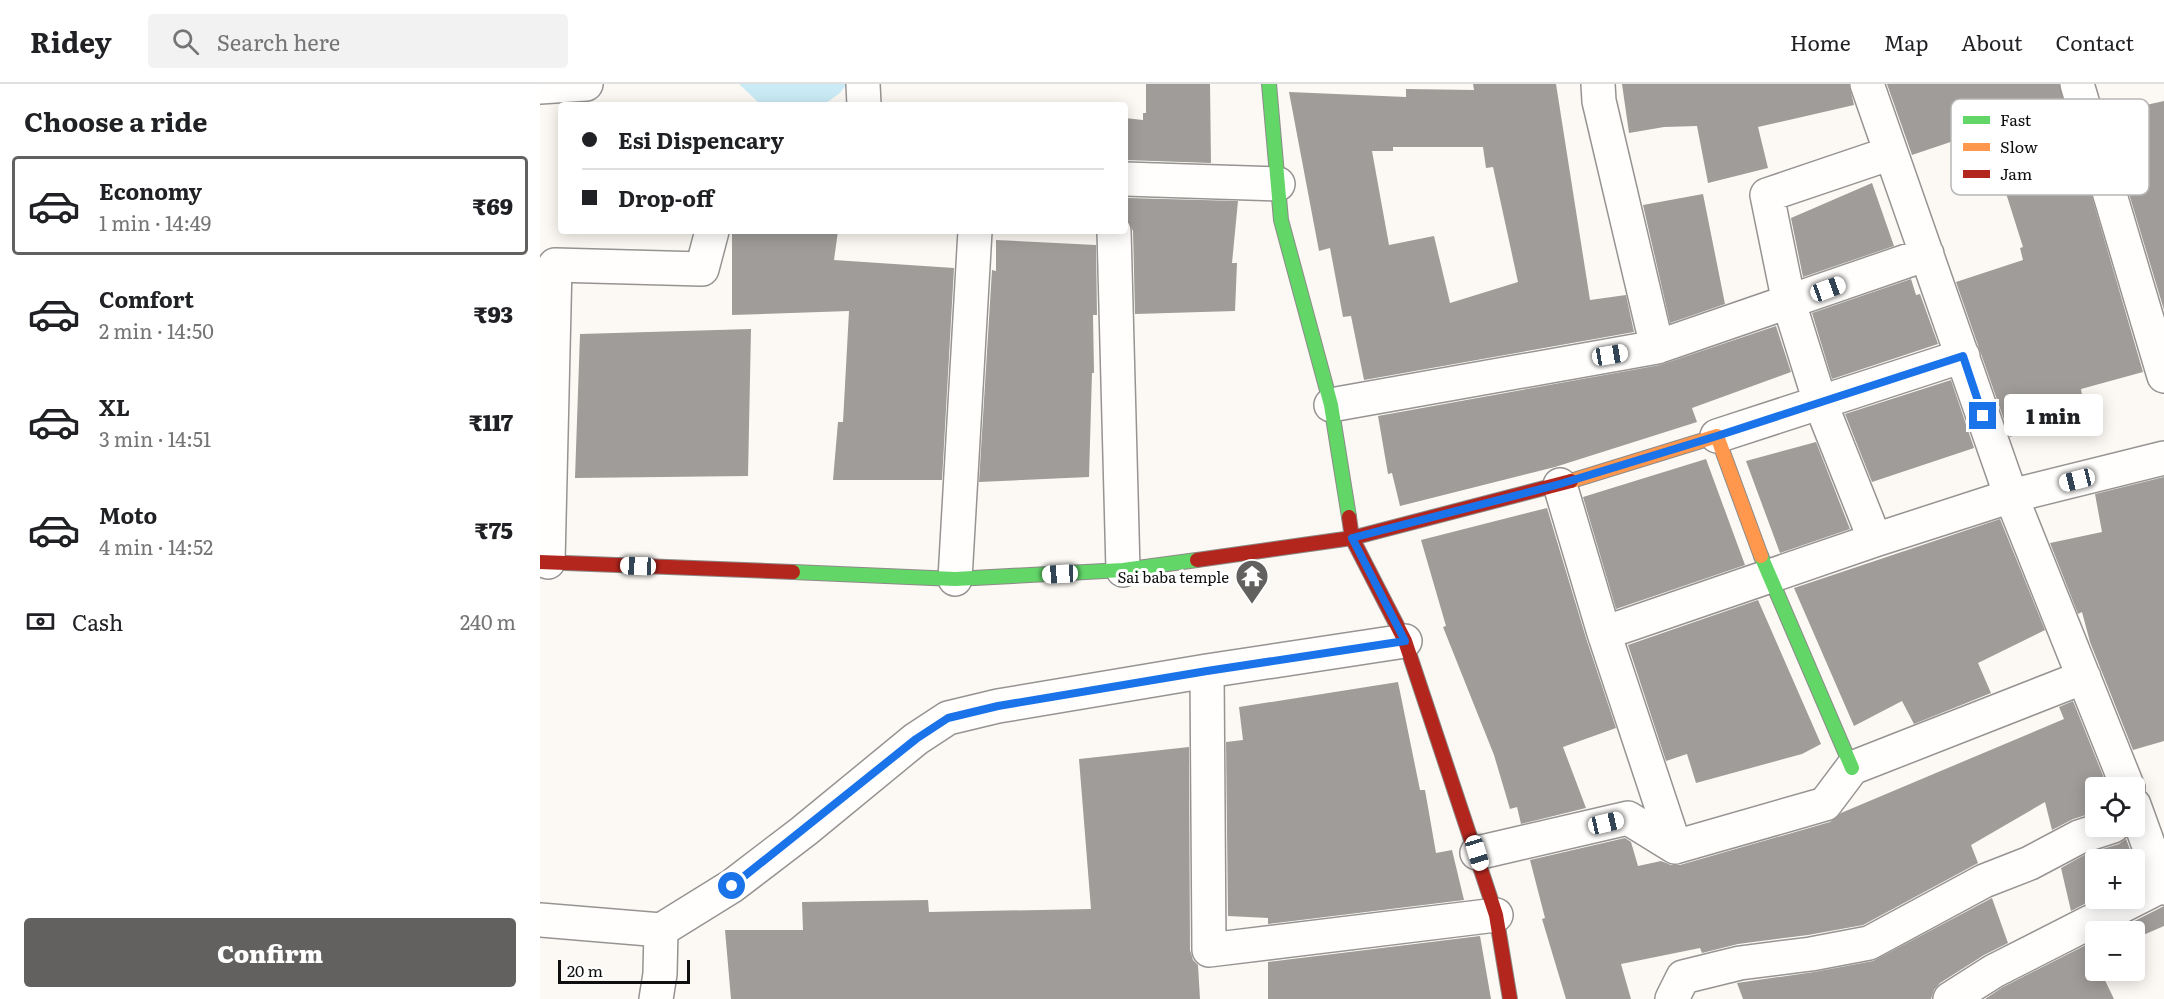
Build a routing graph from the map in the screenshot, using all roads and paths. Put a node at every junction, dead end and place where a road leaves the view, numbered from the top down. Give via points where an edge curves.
1 (586, 84) edge
2 (863, 84) edge
3 (1269, 84) edge
4 (1598, 84) edge
5 (1867, 84) edge
6 (2077, 84) edge
7 (540, 87) edge
8 (2081, 99) edge
9 (864, 102) edge
10 (1891, 153) junction
11 (1128, 179) edge
12 (1278, 184) junction
13 (2110, 195) edge
14 (711, 234) edge
15 (975, 234) edge
16 (1114, 234) edge
17 (1927, 254) junction
18 (1789, 303) junction
19 (1657, 347) junction
20 (1963, 356) junction
21 (2164, 376) edge
22 (1820, 402) junction
23 (1330, 405) junction
24 (1717, 436) junction
25 (2164, 458) edge
26 (1560, 484) junction
27 (2011, 496) junction
28 (1352, 538) junction
29 (1875, 540) junction
30 (544, 562) edge
31 (1123, 570) junction
32 (1769, 577) junction
33 (955, 579) junction
34 (1604, 633) junction
35 (1405, 641) junction
36 (1207, 671) junction
37 (2084, 677) junction
38 (1852, 768) junction
39 (2124, 777) edge
40 (2085, 835) edge
41 (2145, 837) edge
42 (1675, 847) junction
43 (1477, 853) junction
44 (2163, 886) edge
45 (1496, 915) junction
46 (540, 920) edge
47 (661, 930) junction
48 (1953, 998) edge
49 (656, 999) edge
50 (1510, 999) edge
51 (1672, 999) edge

1 - 7 street
2 - 9 street
3 - 12 street
4 - 19 street
5 - 10 street
6 - 8 street
10 - 17 street
10 - 18 street via 1767,195
11 - 12 street
12 - 23 street via 1281,220
13 - 21 street
14 - 30 street via 702,269 555,265
15 - 33 street
16 - 31 street
17 - 18 street
17 - 20 street
18 - 19 street
18 - 22 street
19 - 23 street
20 - 22 street
20 - 27 street
22 - 24 street
22 - 29 street
23 - 28 street
24 - 26 street
24 - 32 street
25 - 27 street
26 - 28 street
26 - 34 street
27 - 29 street
27 - 37 street
28 - 31 street
28 - 35 street
29 - 32 street
30 - 33 street
31 - 33 street
32 - 34 street
32 - 38 street
34 - 42 street
35 - 36 street
35 - 43 street
36 - 45 street via 1209,950
36 - 47 street via 948,718 916,739 732,886
37 - 38 street
37 - 39 street
38 - 42 street via 1825,804
40 - 51 street via 1984,881 1869,943 1740,963 1683,977
41 - 44 street
42 - 43 street via 1628,818
43 - 45 street
44 - 48 street via 1994,971
45 - 50 street
46 - 47 street
47 - 49 street

